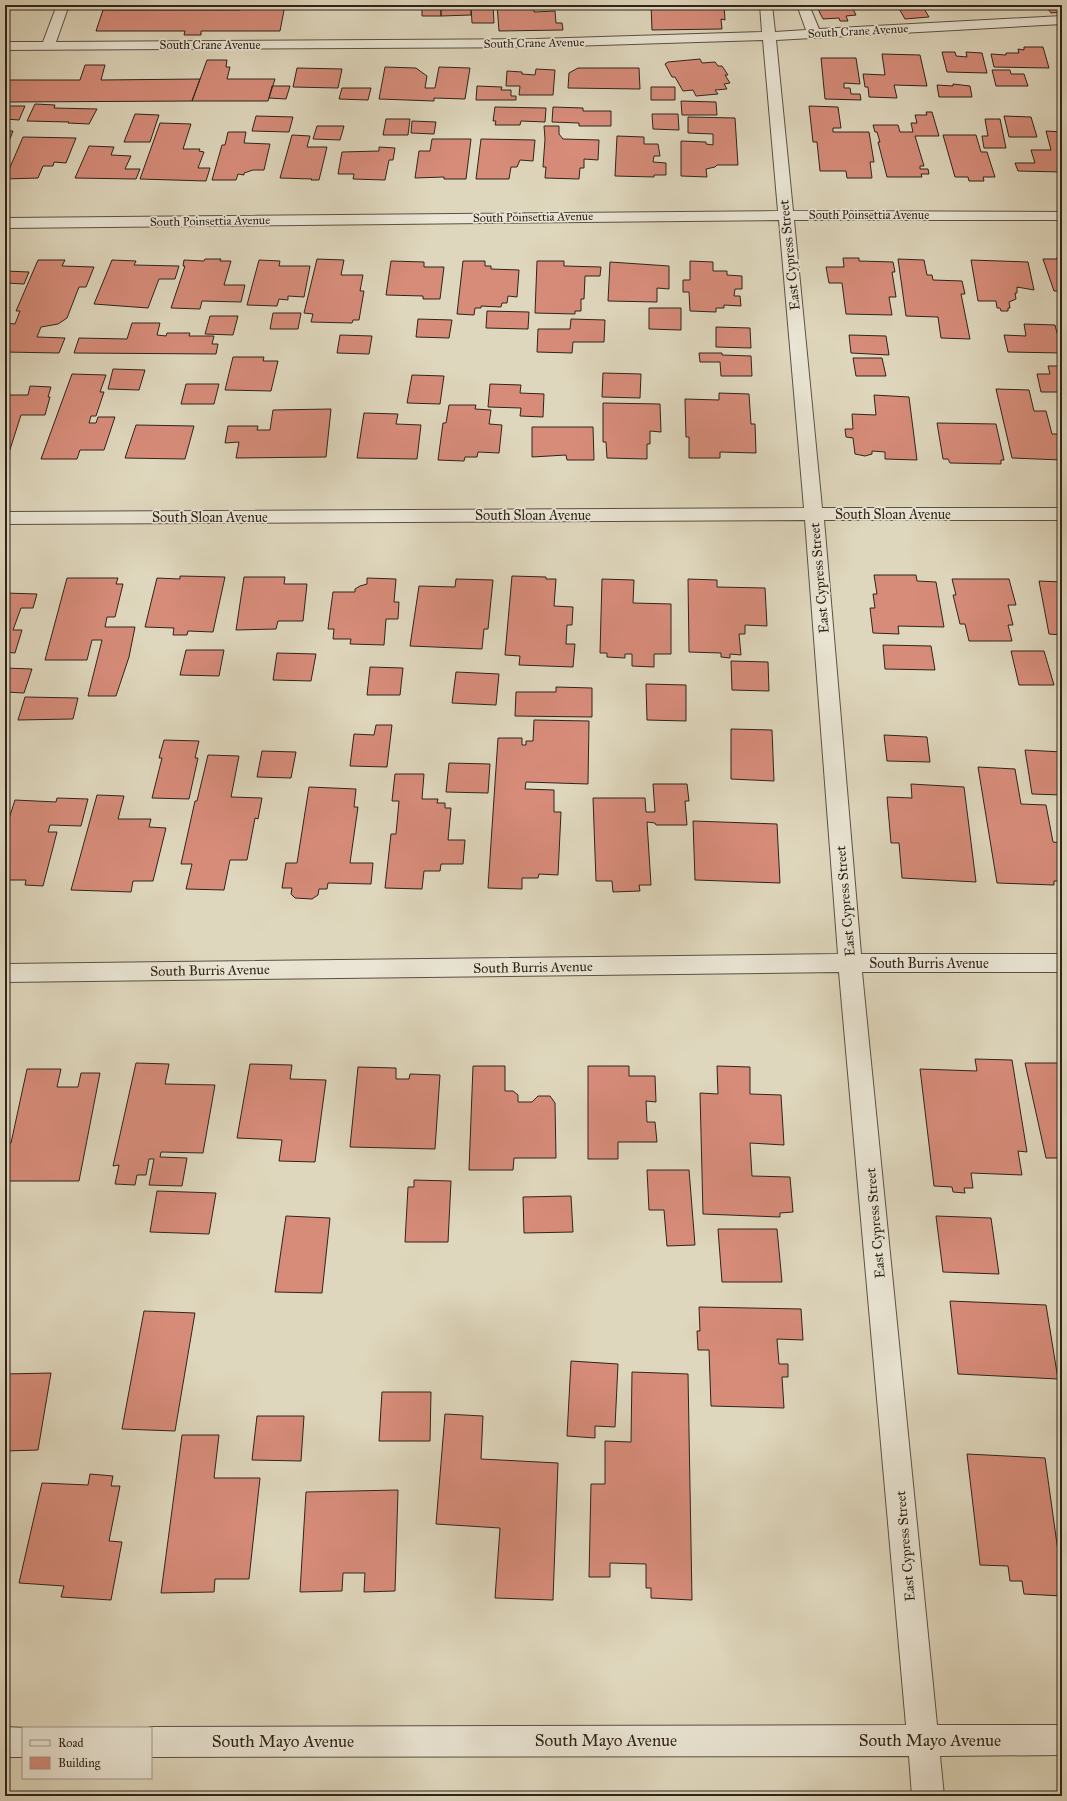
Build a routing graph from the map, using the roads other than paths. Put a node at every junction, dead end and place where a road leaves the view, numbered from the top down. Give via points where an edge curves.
1 (63, 5) edge
2 (766, 5) edge
3 (803, 5) edge
4 (1062, 20) edge
5 (814, 34) junction
6 (768, 36) junction
7 (5, 46) edge
8 (48, 46) junction
9 (785, 215) junction
10 (1062, 216) edge
11 (5, 223) edge
12 (814, 514) junction
13 (1062, 514) edge
14 (5, 518) edge
15 (850, 963) junction
16 (1062, 963) edge
17 (5, 972) edge
18 (923, 1740) junction
19 (1062, 1740) edge
20 (5, 1742) edge
21 (22, 1742) edge
22 (152, 1742) edge
23 (928, 1796) edge

1 - 8 street
2 - 6 street, East Cypress Street
3 - 5 street
4 - 5 street, South Crane Avenue
5 - 6 street, South Crane Avenue
6 - 8 street, South Crane Avenue via 536,43
6 - 9 street, East Cypress Street
7 - 8 street, South Crane Avenue
9 - 10 street, South Poinsettia Avenue
9 - 11 street, South Poinsettia Avenue
9 - 12 street, East Cypress Street
12 - 13 street, South Sloan Avenue
12 - 14 street, South Sloan Avenue
12 - 15 street, East Cypress Street
15 - 16 street, South Burris Avenue
15 - 17 street, South Burris Avenue
15 - 18 street, East Cypress Street
18 - 19 street, South Mayo Avenue
18 - 22 street, South Mayo Avenue
18 - 23 street, East Cypress Street
20 - 21 street

